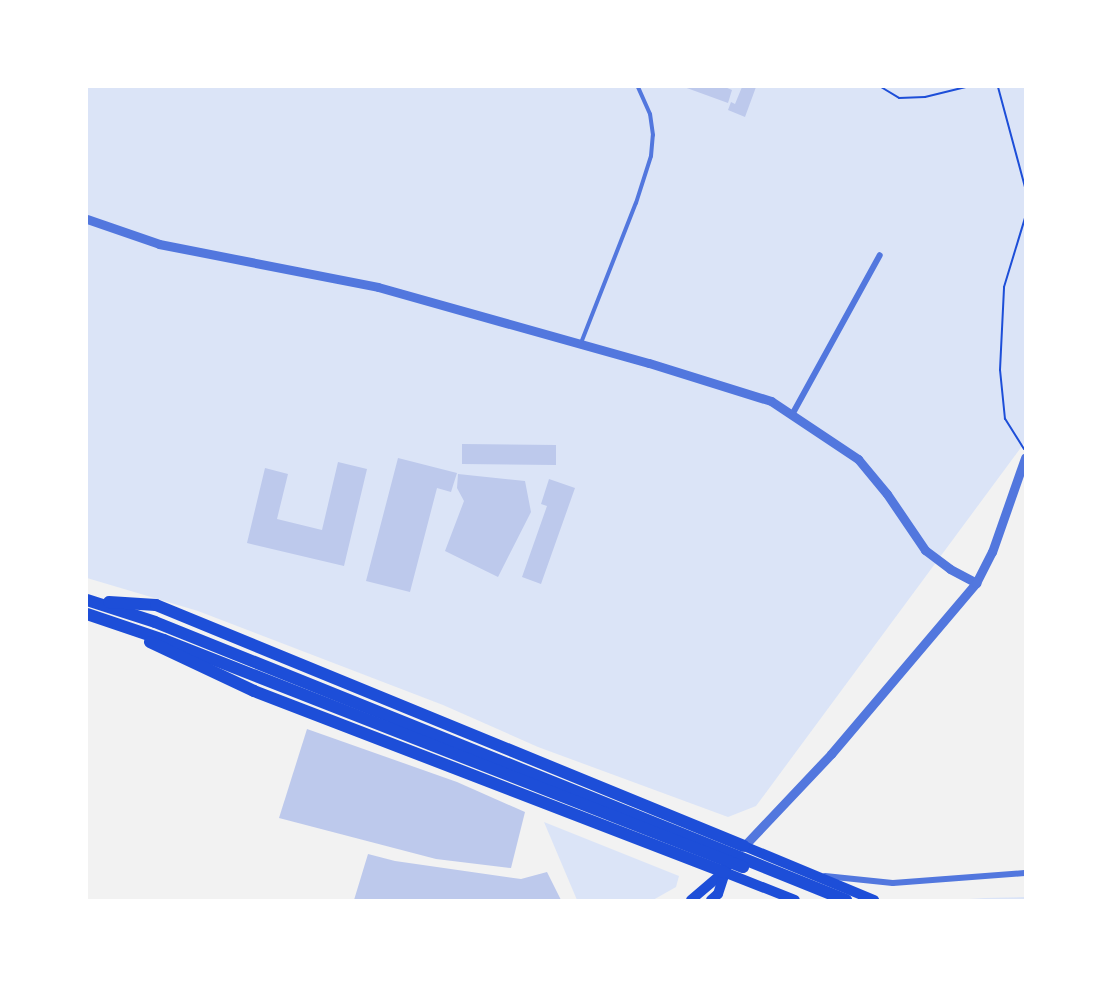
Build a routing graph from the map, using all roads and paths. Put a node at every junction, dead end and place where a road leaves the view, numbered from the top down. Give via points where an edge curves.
1 (638, 87) edge
2 (881, 87) edge
3 (966, 87) edge
4 (998, 87) edge
5 (1025, 187) edge
6 (1025, 218) edge
7 (87, 219) edge
8 (880, 255) dead end
9 (580, 344) junction
10 (793, 413) junction
11 (1025, 451) edge
12 (1025, 459) edge
13 (976, 583) junction
14 (88, 601) edge
15 (87, 614) edge
16 (123, 627) junction
17 (744, 846) junction
18 (724, 872) junction
19 (1025, 873) edge
20 (814, 875) junction
21 (691, 900) edge
22 (711, 900) edge
23 (795, 900) edge
24 (825, 900) edge
25 (846, 900) edge
26 (874, 900) edge

1 - 9 lane via 650,114 651,156
2 - 3 path via 899,98 925,97
4 - 5 path
6 - 11 path via 1004,287 1000,370 1005,419
7 - 9 street via 159,244 378,287
8 - 10 street
9 - 10 street via 762,398
10 - 13 street via 858,459 888,494 925,550
12 - 13 street via 992,552
13 - 17 street via 831,754
14 - 17 highway via 156,606
14 - 25 highway via 155,622
15 - 16 highway
16 - 18 highway via 254,691
16 - 24 highway
17 - 18 main road
17 - 20 main road
18 - 21 main road
18 - 22 main road via 718,894
18 - 23 main road
19 - 20 street via 893,884
20 - 26 main road

